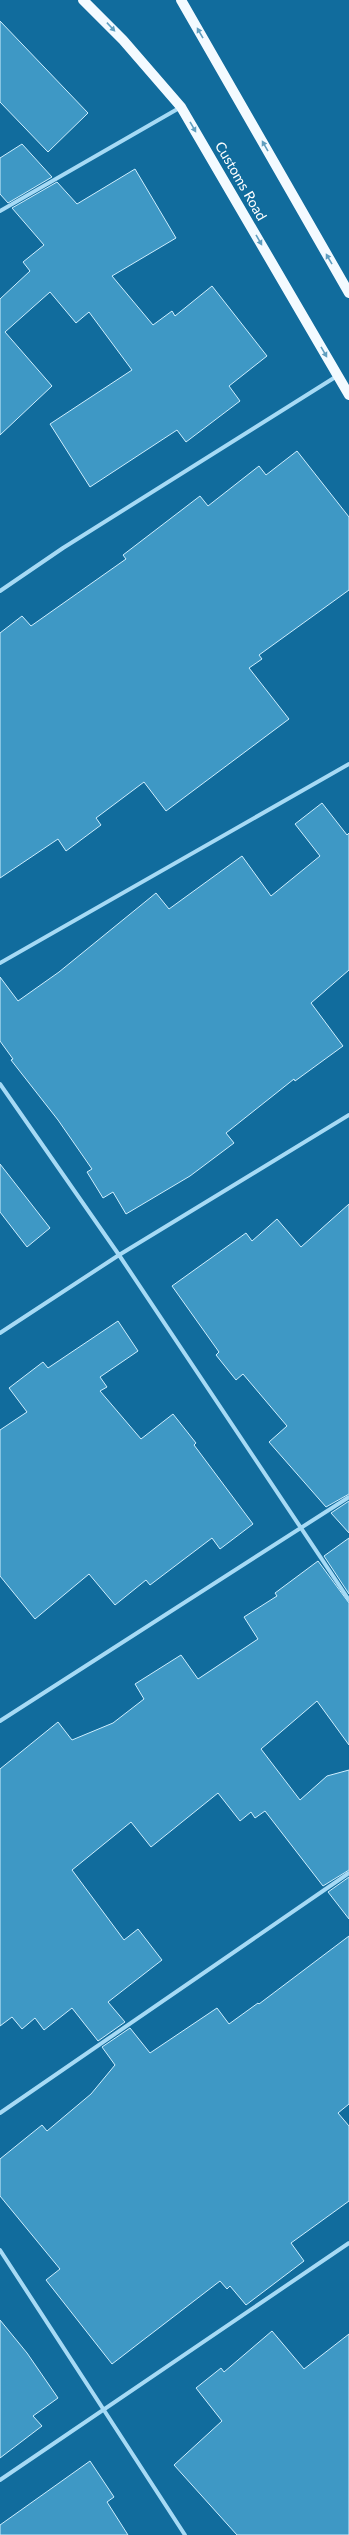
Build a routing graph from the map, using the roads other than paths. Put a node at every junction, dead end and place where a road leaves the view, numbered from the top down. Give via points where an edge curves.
1 (83, 0) edge
2 (181, 0) edge
3 (181, 107) junction
4 (0, 211) edge
5 (349, 293) edge
6 (338, 376) junction
7 (349, 395) edge
8 (0, 591) edge
9 (349, 764) edge
10 (0, 963) edge
11 (0, 1084) edge
12 (349, 1115) edge
13 (119, 1255) junction
14 (0, 1332) edge
15 (349, 1497) edge
16 (301, 1530) junction
17 (349, 1600) edge
18 (0, 1721) edge
19 (349, 1873) edge
20 (0, 2112) edge
21 (349, 2243) edge
22 (0, 2250) edge
23 (104, 2410) junction
24 (0, 2480) edge
25 (185, 2535) edge

1 -> 3 main road, Customs Road via 123,40
5 -> 2 main road
3 - 4 street
3 -> 6 main road, Customs Road
6 - 7 main road, Customs Road
6 - 8 street via 63,548
9 - 10 street
11 - 13 street
12 - 13 street
13 - 14 street
13 - 16 street
15 - 16 street
16 - 17 street
16 - 18 street
19 - 20 street
21 - 23 street
22 - 23 street
23 - 24 street
23 - 25 street

